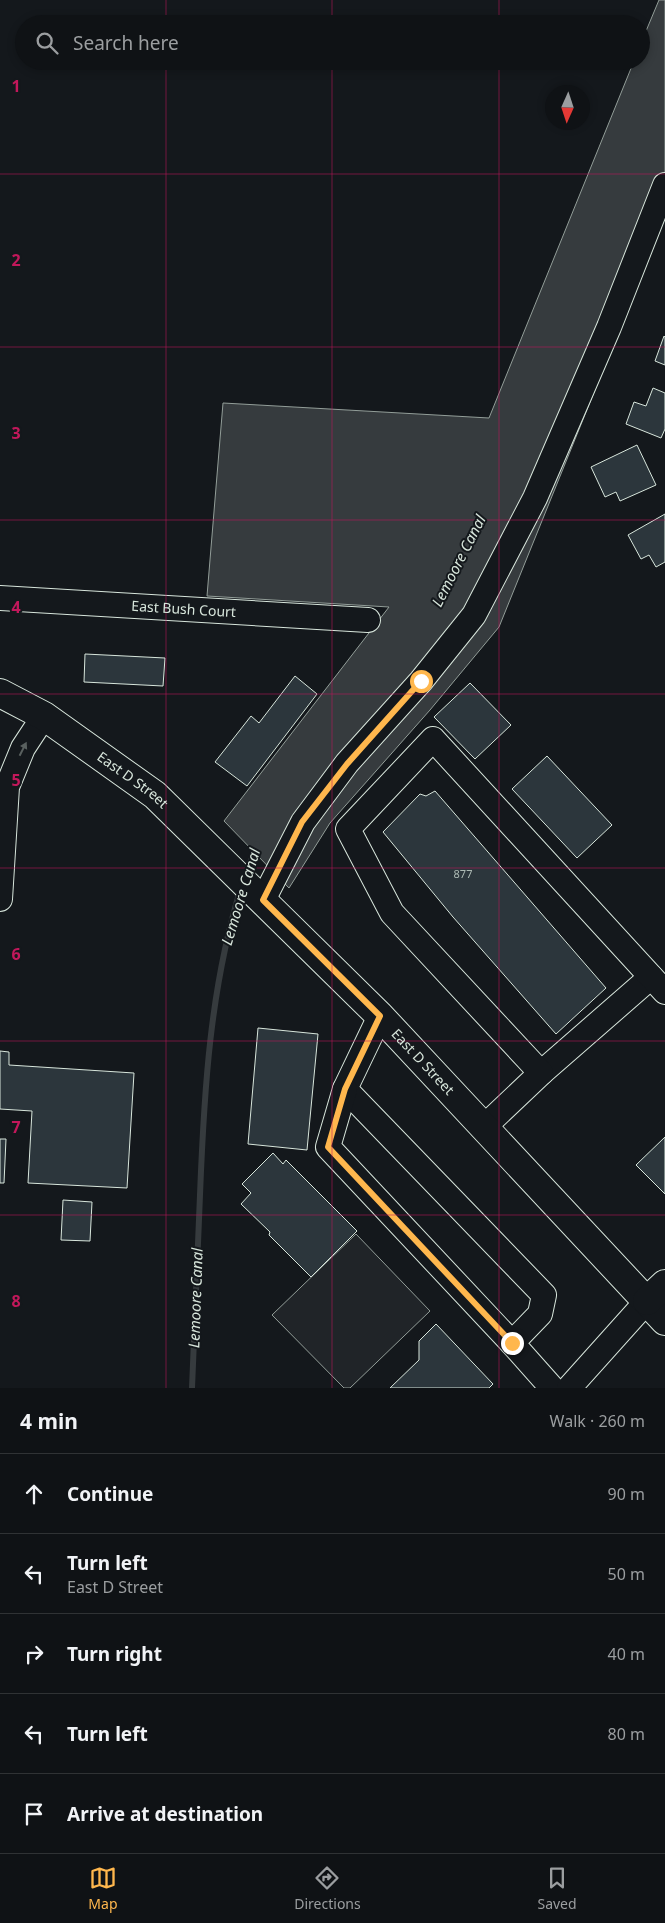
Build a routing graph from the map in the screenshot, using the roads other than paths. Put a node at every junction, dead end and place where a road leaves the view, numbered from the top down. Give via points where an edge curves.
1 (665, 185) edge
2 (0, 598) edge
3 (368, 620) dead end
4 (0, 693) edge
5 (44, 716) junction
6 (2, 842) edge
7 (0, 899) edge
8 (263, 900) junction
9 (660, 982) edge
10 (380, 1016) junction
11 (541, 1073) junction
12 (345, 1089) junction
13 (484, 1127) junction
14 (659, 1302) edge
15 (512, 1343) junction
16 (552, 1388) edge
17 (569, 1388) edge

1 - 8 street via 535,498 474,615 302,822
2 - 3 street, East Bush Court
4 - 5 main road, East D Street
6 -> 5 street via 7,787 23,748
5 - 8 main road, East D Street via 155,795
6 - 7 street
8 - 10 main road, East D Street
9 - 11 street
9 - 11 street via 433,739 348,829 392,913
10 - 12 street
10 - 13 main road, East D Street
11 - 13 street
12 - 15 street via 328,1147
12 - 15 street via 544,1295 540,1314
13 - 14 main road, East D Street
14 - 17 street
15 - 16 street

